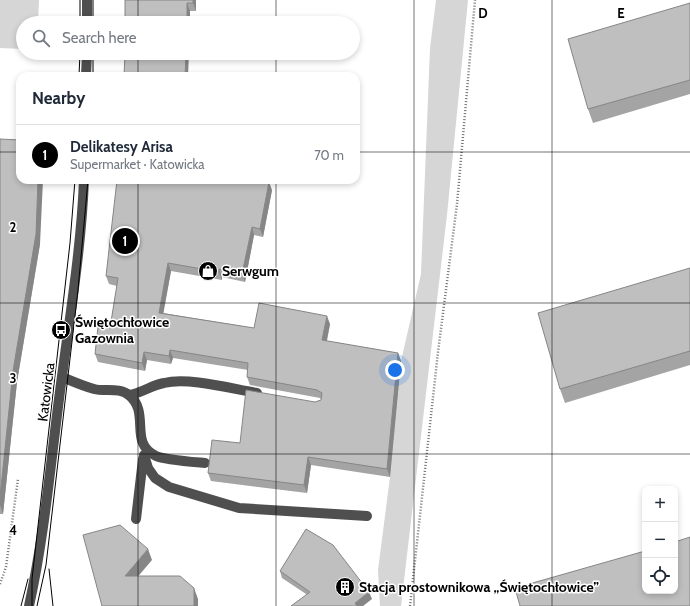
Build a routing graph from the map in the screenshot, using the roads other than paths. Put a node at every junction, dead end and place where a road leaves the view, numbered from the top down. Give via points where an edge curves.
1 (87, 0) edge
2 (87, 16) edge
3 (87, 60) edge
4 (86, 72) edge
5 (84, 184) edge
6 (62, 377) junction
7 (265, 394) edge
8 (129, 395) junction
9 (142, 443) junction
10 (144, 455) junction
11 (205, 463) dead end
12 (367, 516) dead end
13 (136, 519) dead end
14 (29, 606) edge

1 - 2 street
3 - 4 street
5 - 6 street, Katowicka via 74,290
6 - 8 street via 95,389 114,390
6 - 14 street, Katowicka via 44,524
7 - 8 street via 196,382 173,381
8 - 9 street via 139,409
9 - 10 street
9 - 11 street via 148,451 158,457
10 - 12 street via 148,468 155,478 169,487 239,508
10 - 13 street

